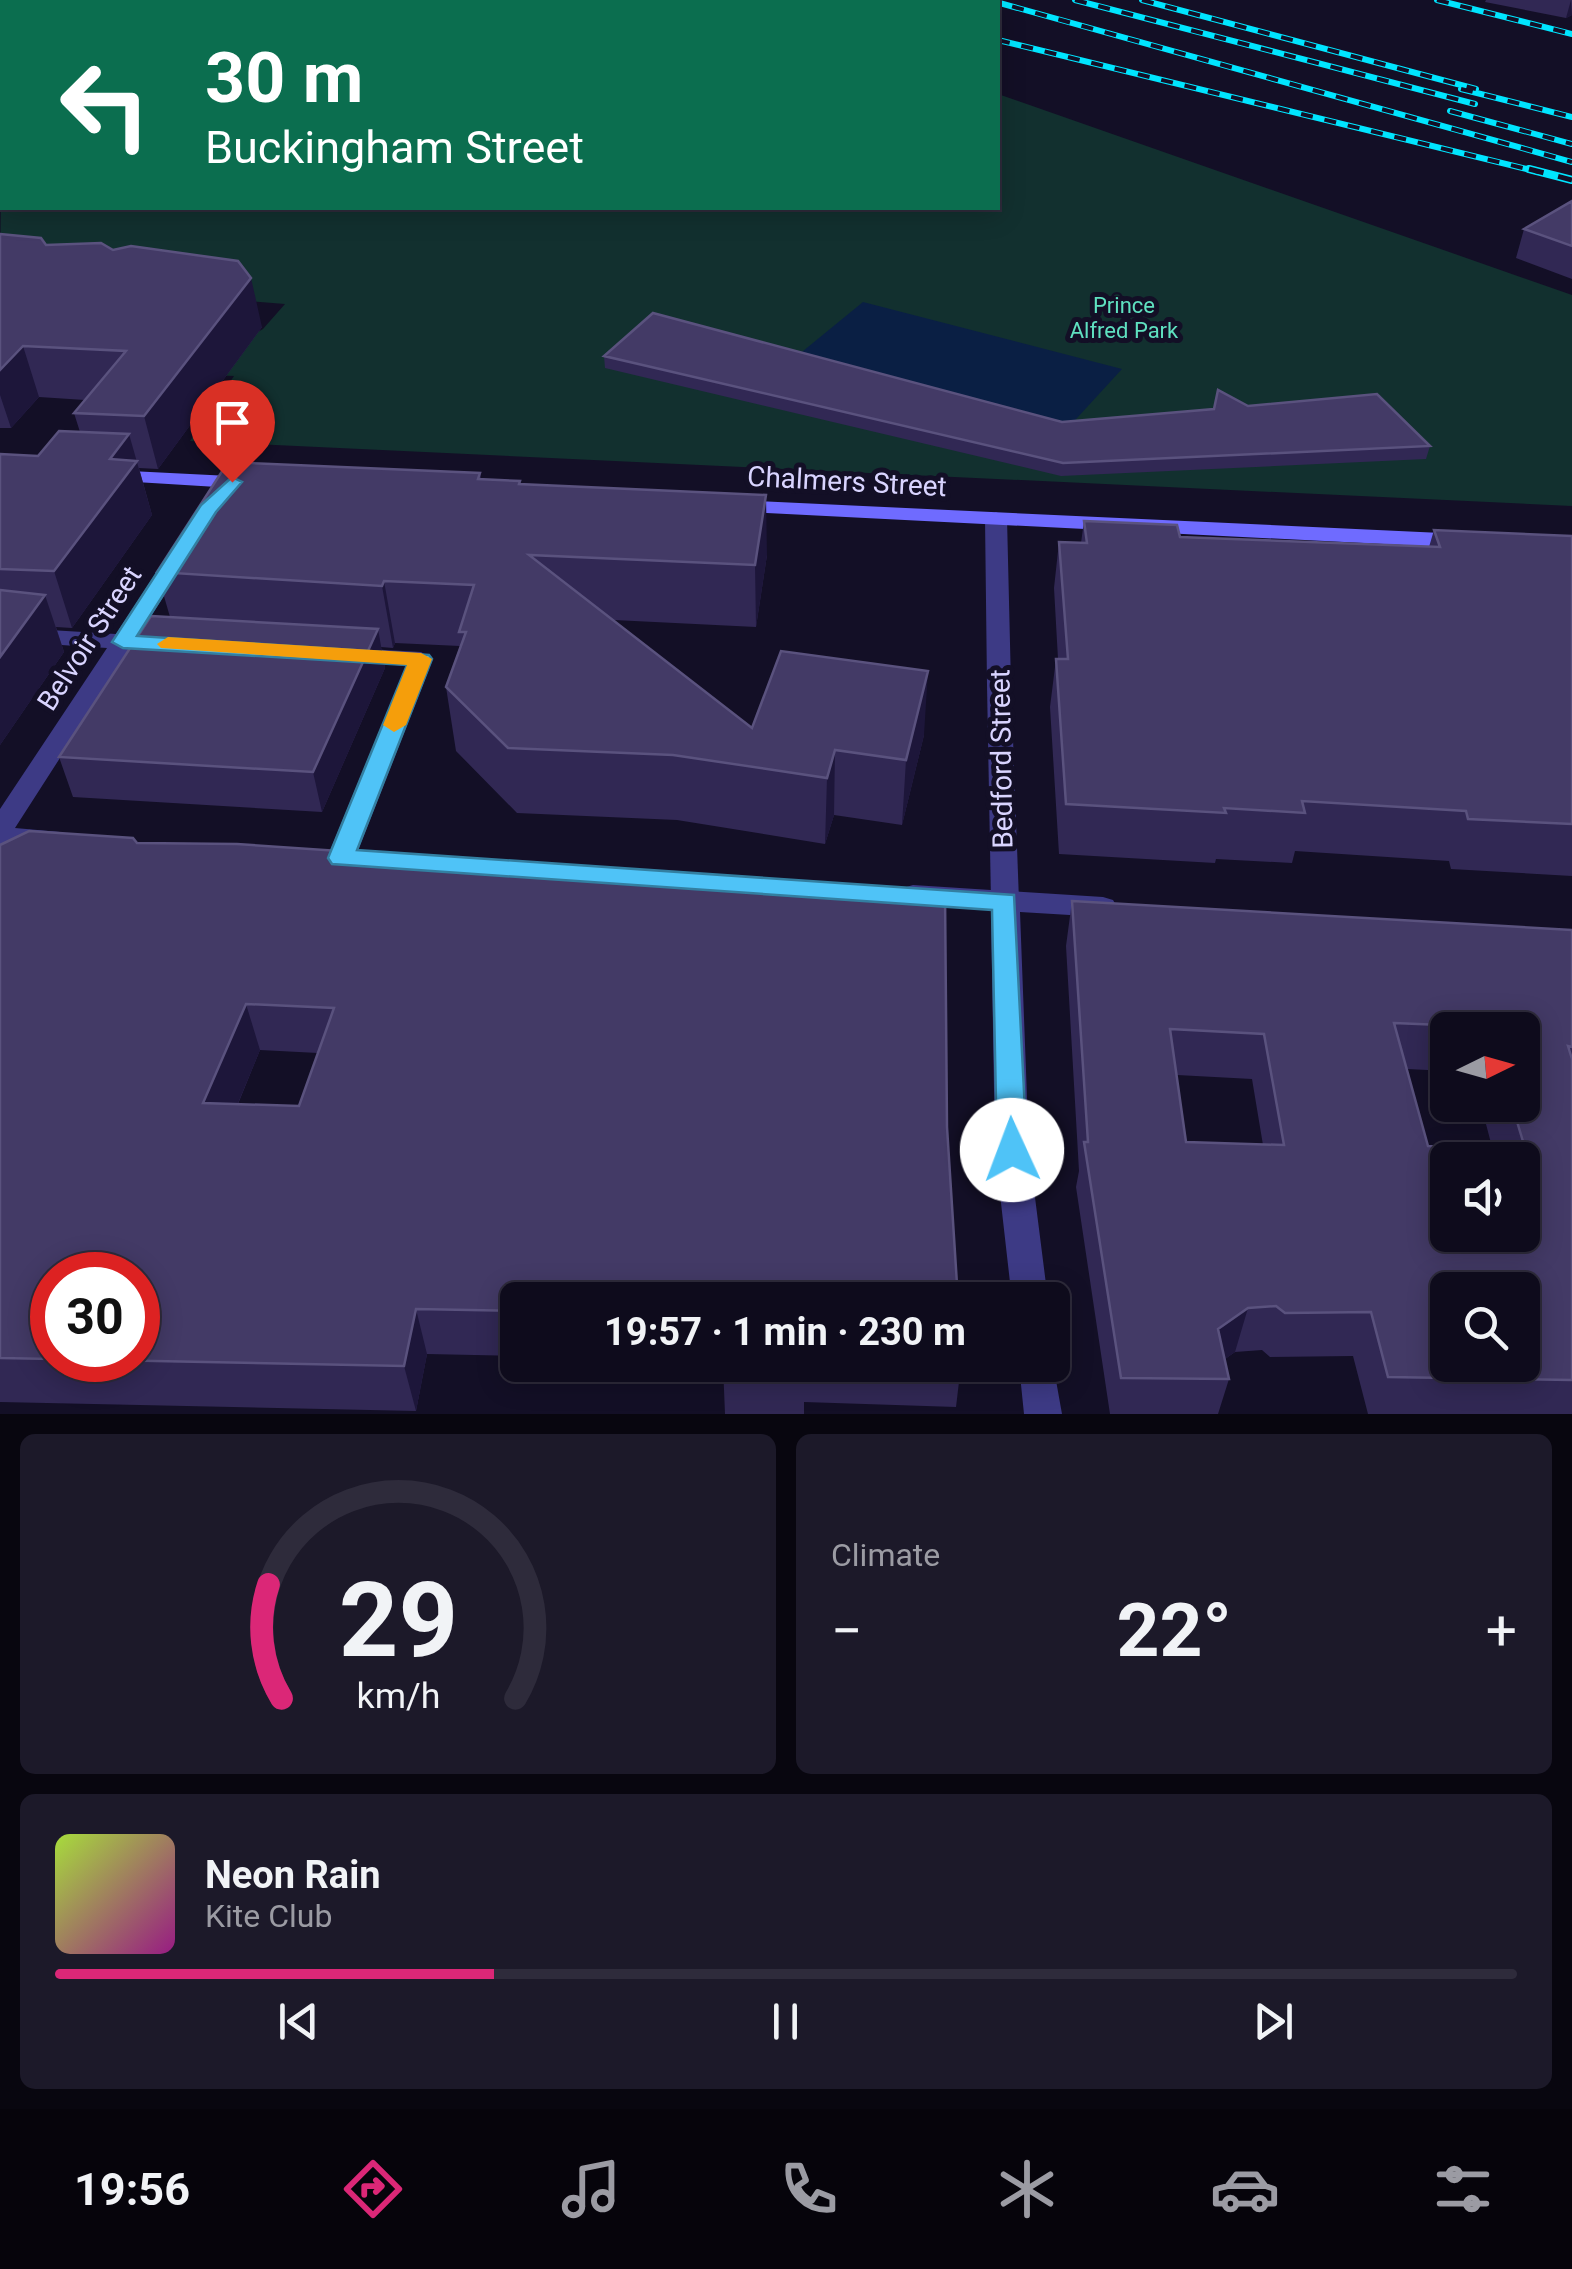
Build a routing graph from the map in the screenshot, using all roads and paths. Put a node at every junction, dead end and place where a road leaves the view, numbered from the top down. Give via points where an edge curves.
1 (96, 476) edge
2 (232, 482) junction
3 (271, 484) edge
4 (717, 505) edge
5 (996, 518) junction
6 (1480, 542) edge
7 (0, 634) edge
8 (123, 642) junction
9 (188, 645) edge
10 (324, 653) edge
11 (0, 833) edge
12 (69, 840) edge
13 (380, 860) edge
14 (888, 894) edge
15 (1005, 901) junction
16 (1122, 908) edge
17 (1028, 1282) edge
18 (1039, 1382) edge
19 (1043, 1414) edge

1 - 2 main road
2 - 3 main road
2 - 8 street, Belvoir Street
4 - 5 main road, Chalmers Street
5 - 6 main road, Chalmers Street
5 - 15 street, Bedford Street
7 - 8 street
8 - 9 street
8 - 11 street, Belvoir Street
10 - 13 street via 421,659 331,857
11 - 12 street
14 - 15 street
15 - 16 street
15 - 17 street, Bedford Street via 1012,1150
18 - 19 street

